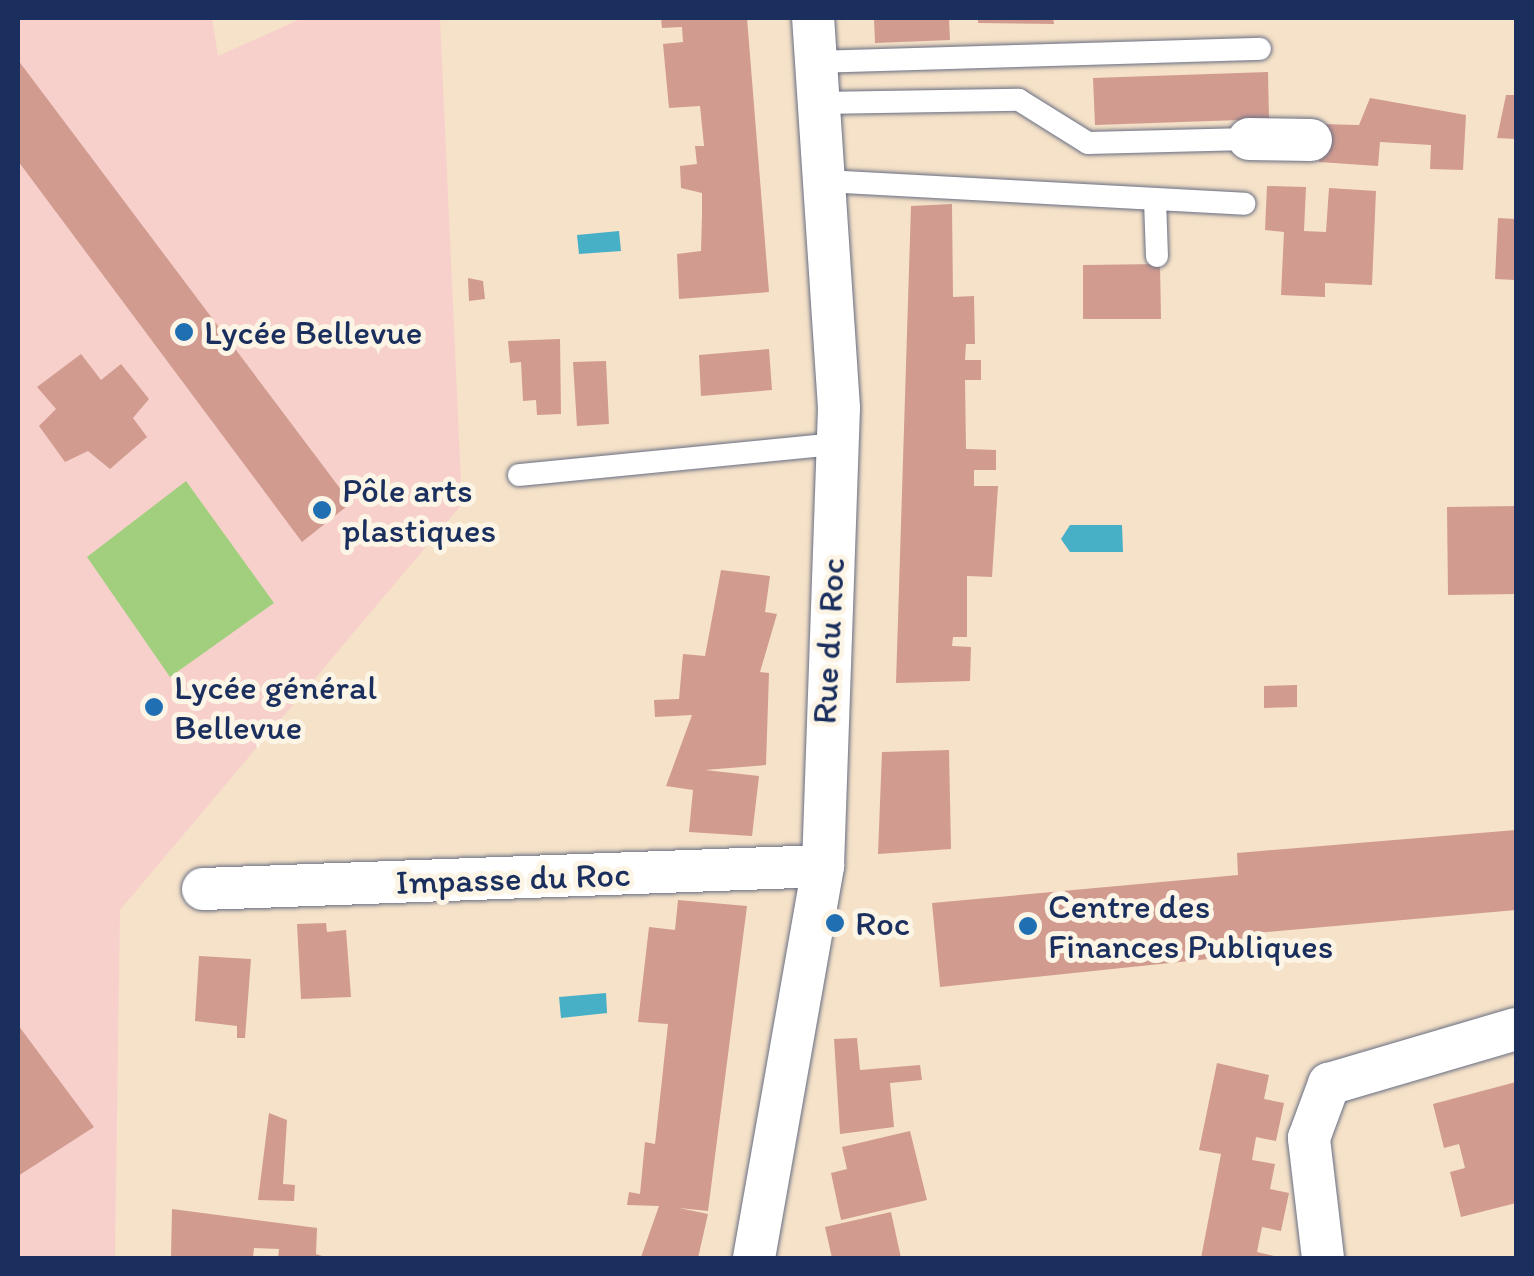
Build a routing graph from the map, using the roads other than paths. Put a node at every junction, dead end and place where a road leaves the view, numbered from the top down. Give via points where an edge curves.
1 (813, 18) edge
2 (1260, 49) dead end
3 (817, 83) junction
4 (1249, 139) joint
5 (1311, 140) dead end
6 (826, 181) junction
7 (1155, 200) junction
8 (1244, 204) dead end
9 (1157, 256) dead end
10 (838, 444) junction
11 (519, 475) dead end
12 (824, 866) junction
13 (203, 889) dead end
14 (1516, 1029) edge
15 (754, 1258) edge
16 (1323, 1258) edge

1 - 3 street, Rue du Roc
2 - 3 lane
3 - 4 lane via 1019,100 1088,143
3 - 6 street, Rue du Roc
4 - 5 street
6 - 7 lane
6 - 10 street, Rue du Roc
7 - 8 lane
7 - 9 lane
10 - 11 lane
10 - 12 street, Rue du Roc
12 - 13 street, Impasse du Roc
12 - 15 street, Rue du Roc
14 - 16 street via 1329,1084 1309,1138

